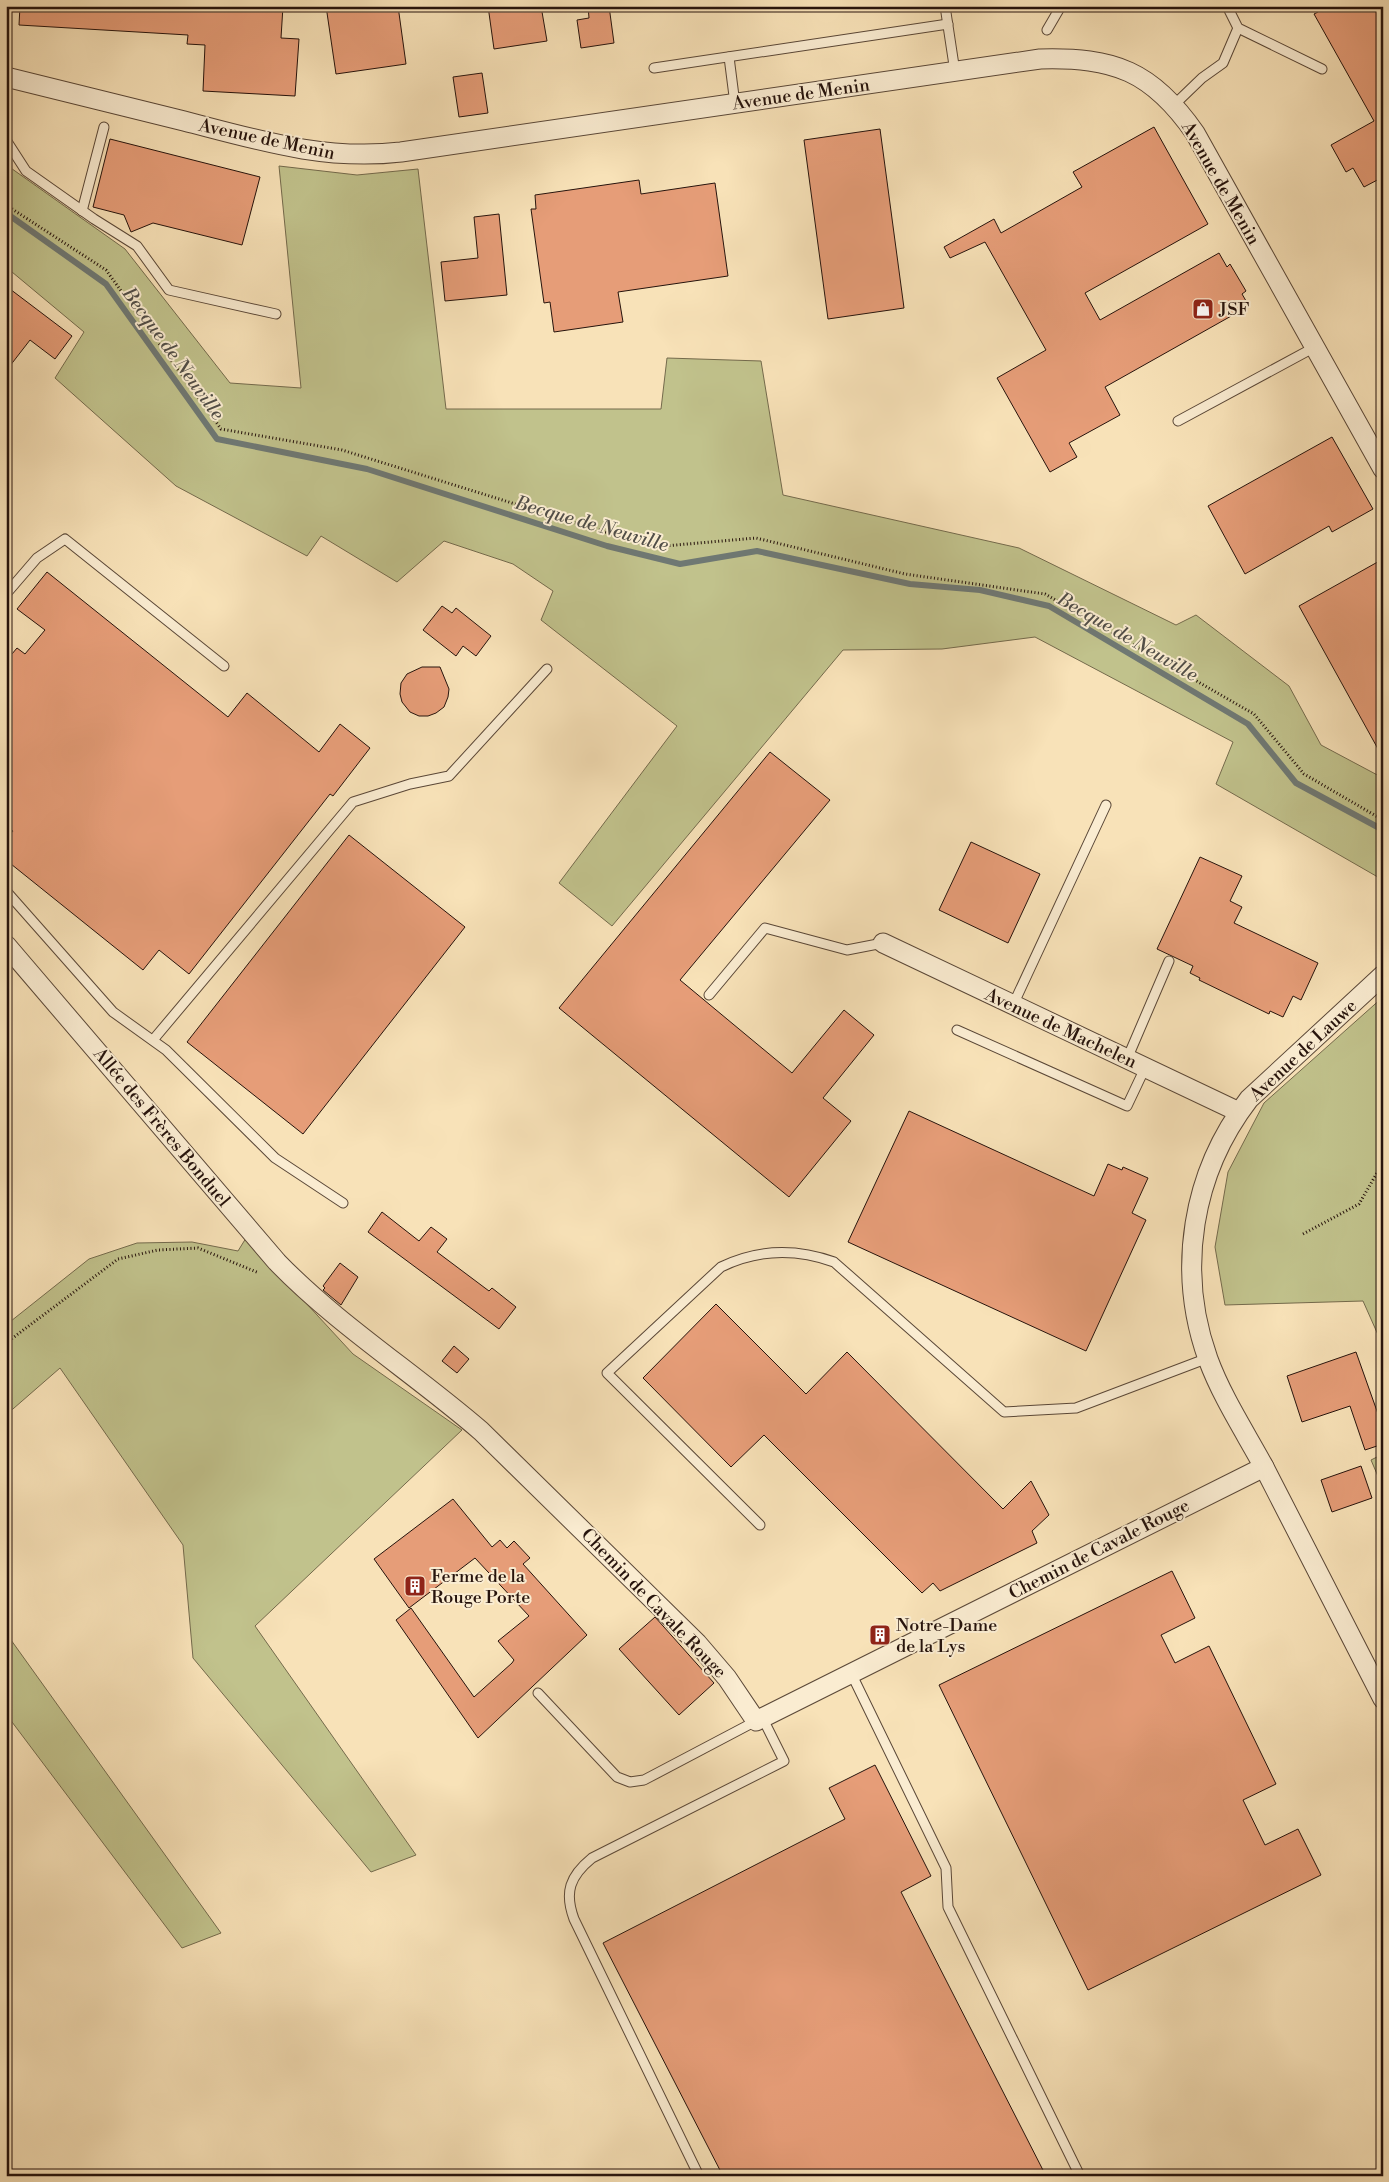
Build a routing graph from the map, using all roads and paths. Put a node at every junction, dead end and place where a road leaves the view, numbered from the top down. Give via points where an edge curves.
1 (945, 6) edge
2 (1061, 6) edge
3 (1227, 6) edge
4 (948, 24) junction
5 (1238, 28) junction
6 (1047, 30) dead end
7 (729, 57) junction
8 (654, 68) dead end
9 (1322, 69) dead end
10 (955, 72) junction
11 (6, 77) edge
12 (735, 104) junction
13 (1174, 105) junction
14 (104, 127) dead end
15 (6, 140) edge
16 (6, 204) edge
17 (82, 211) junction
18 (276, 314) dead end
19 (1314, 347) junction
20 (1178, 421) dead end
21 (1380, 458) edge
22 (6, 594) edge
23 (224, 666) dead end
24 (547, 669) dead end
25 (1106, 806) dead end
26 (1383, 820) edge
27 (6, 891) edge
28 (883, 944) joint
29 (6, 945) edge
30 (1169, 961) dead end
31 (1383, 975) edge
32 (709, 995) dead end
33 (1013, 1005) junction
34 (957, 1030) dead end
35 (153, 1040) junction
36 (1127, 1059) junction
37 (1145, 1068) junction
38 (1239, 1112) junction
39 (1383, 1152) edge
40 (343, 1203) dead end
41 (1303, 1234) dead end
42 (264, 1275) dead end
43 (322, 1304) joint
44 (6, 1343) edge
45 (1208, 1358) junction
46 (1264, 1467) junction
47 (760, 1525) dead end
48 (851, 1673) junction
49 (538, 1693) dead end
50 (1383, 1700) edge
51 (759, 1719) junction
52 (699, 2176) edge
53 (1080, 2176) edge

1 - 4 lane
2 - 6 lane
3 - 5 lane
4 - 7 lane
4 - 10 lane
5 - 9 lane
5 - 13 lane via 1223,64 1202,78
7 - 8 lane
7 - 12 lane
10 - 12 street, Avenue de Menin
10 - 13 street, Avenue de Menin via 1040,59 1099,61 1145,80
11 - 12 street, Avenue de Menin via 260,141 325,153 363,156
13 - 19 street, Avenue de Menin via 1195,133
14 - 17 lane
15 - 17 lane via 26,171
16 - 26 path via 106,270 221,429 342,450 653,547 756,538 905,574 1045,594 1254,714 1304,774
17 - 18 lane via 137,246 169,290
19 - 20 lane
19 - 21 street, Avenue de Menin
22 - 23 lane via 37,558 65,539
24 - 35 lane via 449,776 353,802
25 - 33 lane
27 - 35 lane via 113,1012
28 - 32 lane via 847,950 765,928
28 - 33 street, Avenue de Machelen
29 - 43 street, Allée des Frères Bonduel via 261,1245
30 - 36 lane
31 - 38 street, Avenue de Lauwe via 1263,1085
33 - 36 street, Avenue de Machelen
34 - 37 lane via 1127,1106
35 - 40 lane via 275,1158
36 - 37 street, Avenue de Machelen
37 - 38 street, Avenue de Machelen
38 - 45 street, Avenue de Lauwe via 1211,1164 1195,1223 1194,1302
39 - 41 path via 1381,1166 1359,1204
42 - 44 path via 198,1248 158,1250 118,1259
43 - 51 street, Chemin de Cavale Rouge via 487,1436 697,1643
45 - 46 street, Avenue de Lauwe
45 - 47 lane via 1076,1408 1004,1412 834,1262 817,1256 784,1252 738,1259 721,1267 607,1373
46 - 48 street, Chemin de Cavale Rouge
46 - 50 street
48 - 51 street, Chemin de Cavale Rouge
48 - 53 lane via 946,1868 948,1907
49 - 51 lane via 617,1777 630,1782 644,1780
51 - 52 lane via 784,1761 592,1858 579,1868 569,1890 569,1906 574,1919

